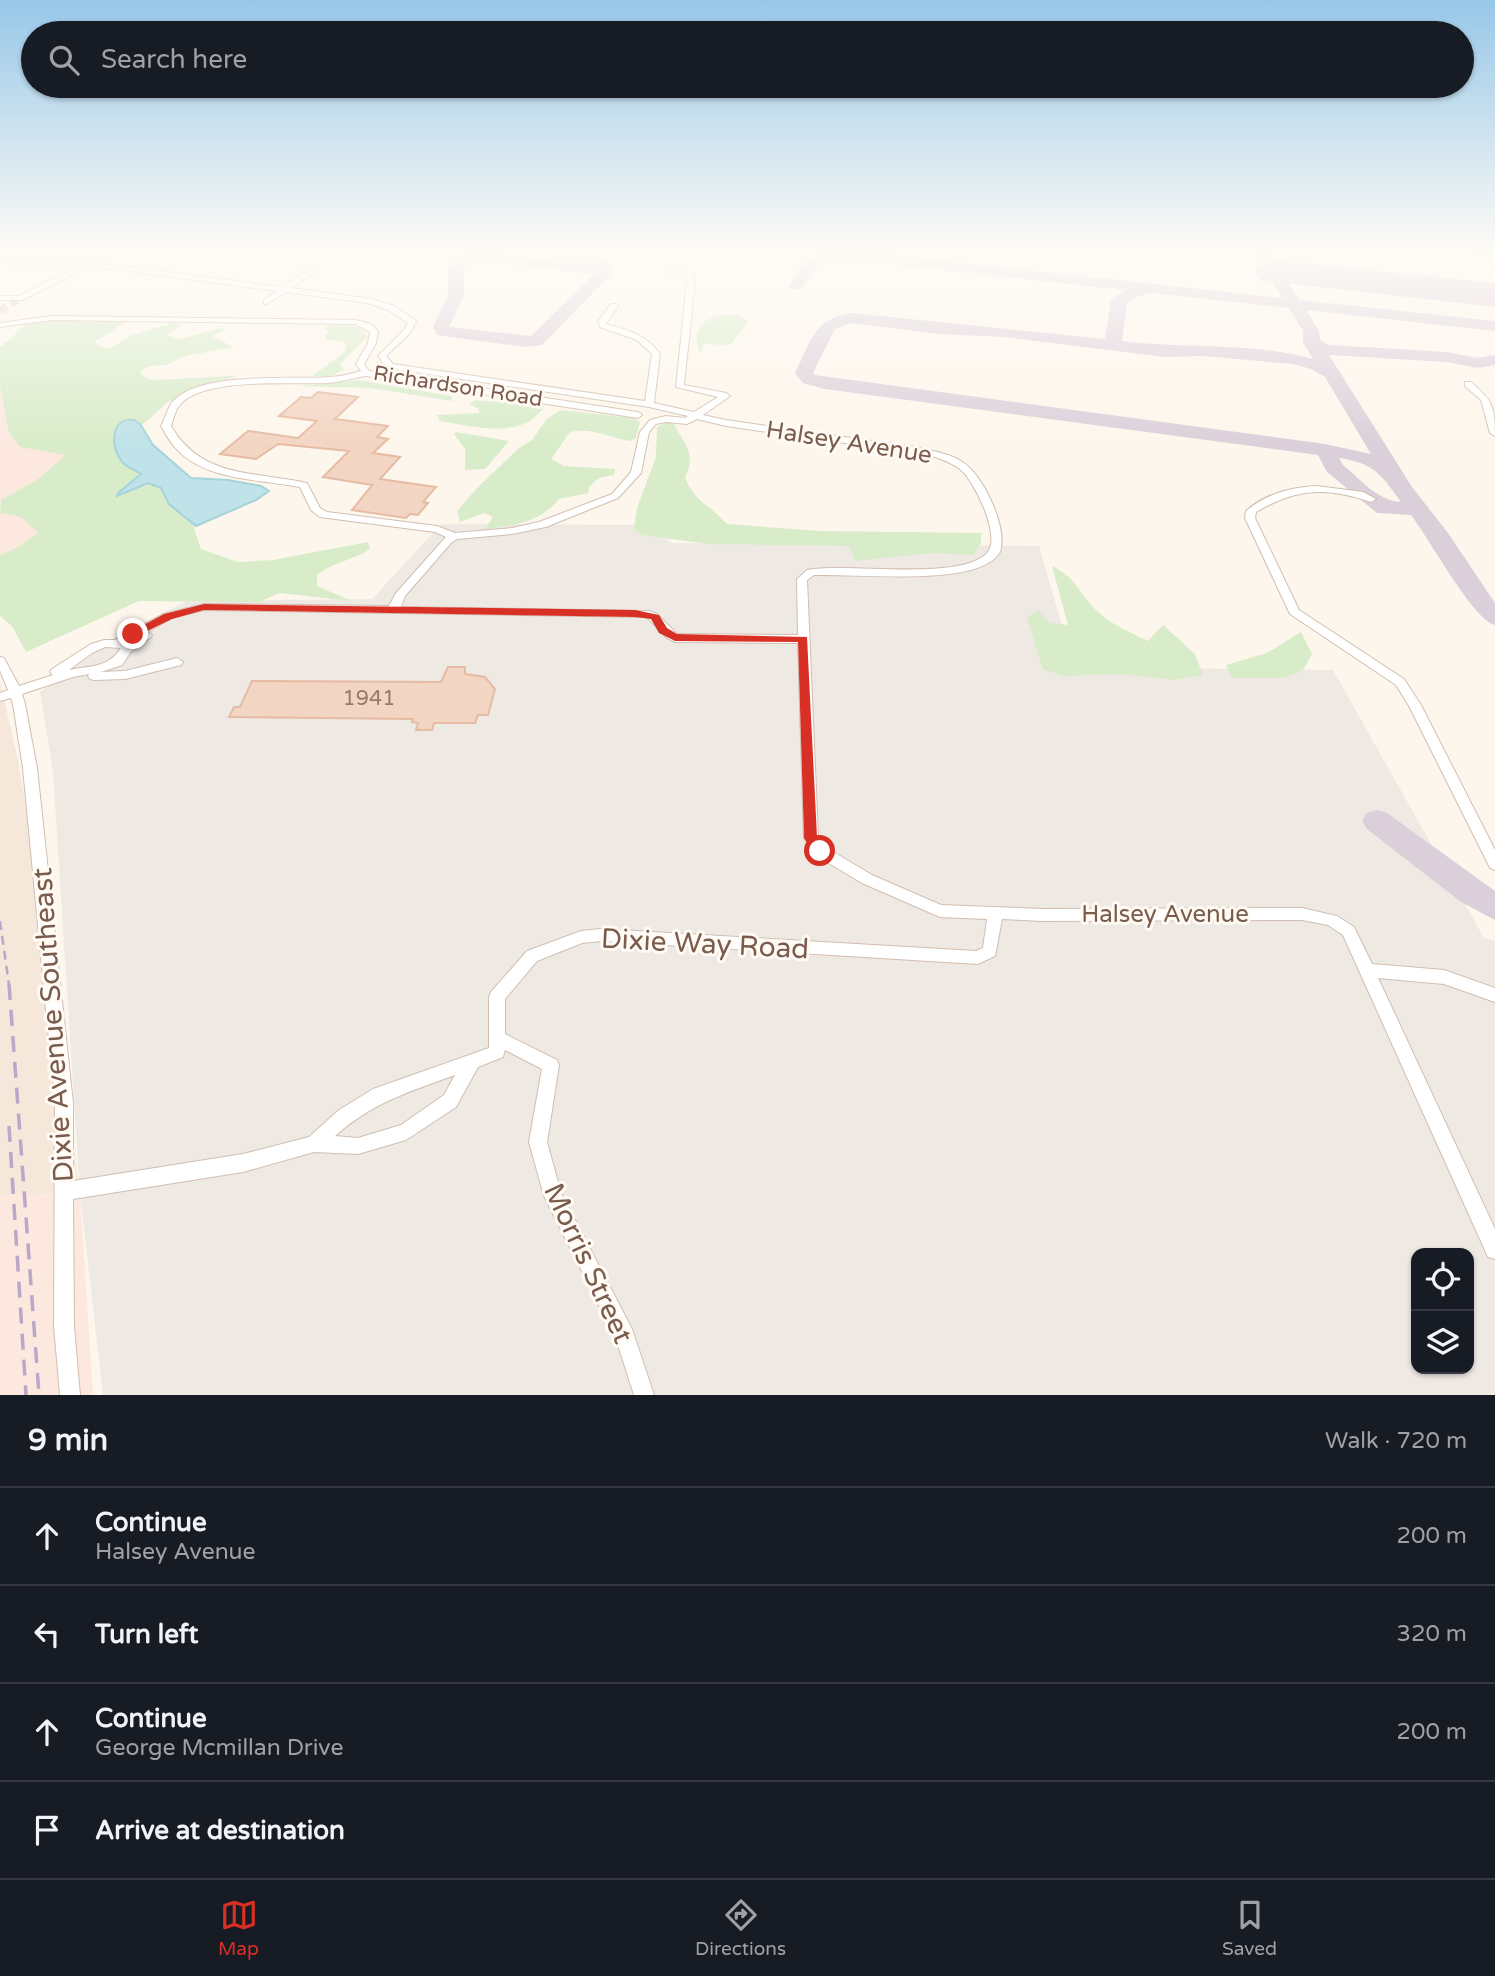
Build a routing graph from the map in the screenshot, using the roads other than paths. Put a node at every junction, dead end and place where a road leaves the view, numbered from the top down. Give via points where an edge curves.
1 (406, 317) edge
2 (606, 317) edge
3 (687, 317) edge
4 (0, 325) edge
5 (366, 373) junction
6 (1468, 384) dead end
7 (649, 404) junction
8 (638, 415) dead end
9 (694, 416) junction
10 (1493, 416) edge
11 (1495, 433) edge
12 (1371, 499) dead end
13 (454, 536) junction
14 (394, 609) junction
15 (803, 639) junction
16 (121, 647) junction
17 (80, 658) junction
18 (177, 662) dead end
19 (2, 669) edge
20 (87, 670) junction
21 (59, 678) junction
22 (7, 694) edge
23 (1495, 864) edge
24 (995, 914) junction
25 (1349, 932) joint
26 (1366, 970) junction
27 (1495, 995) edge
28 (498, 1038) junction
29 (472, 1061) junction
30 (314, 1144) junction
31 (65, 1191) junction
32 (1495, 1250) edge
33 (71, 1395) edge
34 (644, 1395) edge

1 - 7 street, Halsey Avenue via 412,322 410,327 382,356 390,366
2 - 7 street via 603,325 640,338 656,354
3 - 9 street via 680,387 726,396
4 - 5 street, Richardson Road via 52,318 356,322 374,331 360,364
5 - 8 street, Richardson Road
5 - 13 street via 329,380 210,386 176,403 166,426 203,464 304,485 316,510 324,515 437,529
6 - 10 street via 1480,392
7 - 9 street, Halsey Avenue
9 - 13 street via 687,421 666,419 649,424 636,473 608,499 542,525
9 - 15 street, Halsey Avenue via 932,453 967,468 977,480 998,543 992,558 955,571 811,572 801,585
10 - 11 street
12 - 23 street via 1303,488 1262,504 1251,511 1250,518 1294,611 1401,682
13 - 14 street via 407,587
14 - 15 street via 642,614 655,617 675,638
14 - 16 street via 204,607 168,616
15 - 24 street, Halsey Avenue via 809,814 815,844 867,879 940,911
16 - 17 street via 100,644
16 - 20 street via 118,662
17 - 20 street via 80,666
17 - 22 street
18 - 21 street via 125,675
19 - 22 street, Dixie Avenue Southeast
20 - 21 street
21 - 22 street
22 - 31 street, Dixie Avenue Southeast via 30,768 64,1102
24 - 25 street, Halsey Avenue via 1302,914 1332,920
24 - 28 street, Dixie Way Road via 990,951 978,958 582,937 532,956 497,997
25 - 26 street
26 - 27 street via 1444,977
26 - 32 street
28 - 29 street via 497,1052
28 - 34 street, Morris Street via 551,1065 538,1142 553,1196 625,1336
29 - 30 street via 379,1095 345,1116
29 - 30 street via 450,1101 406,1132 358,1146
30 - 31 street via 243,1163
31 - 33 street, Dixie Avenue Southeast via 64,1326

